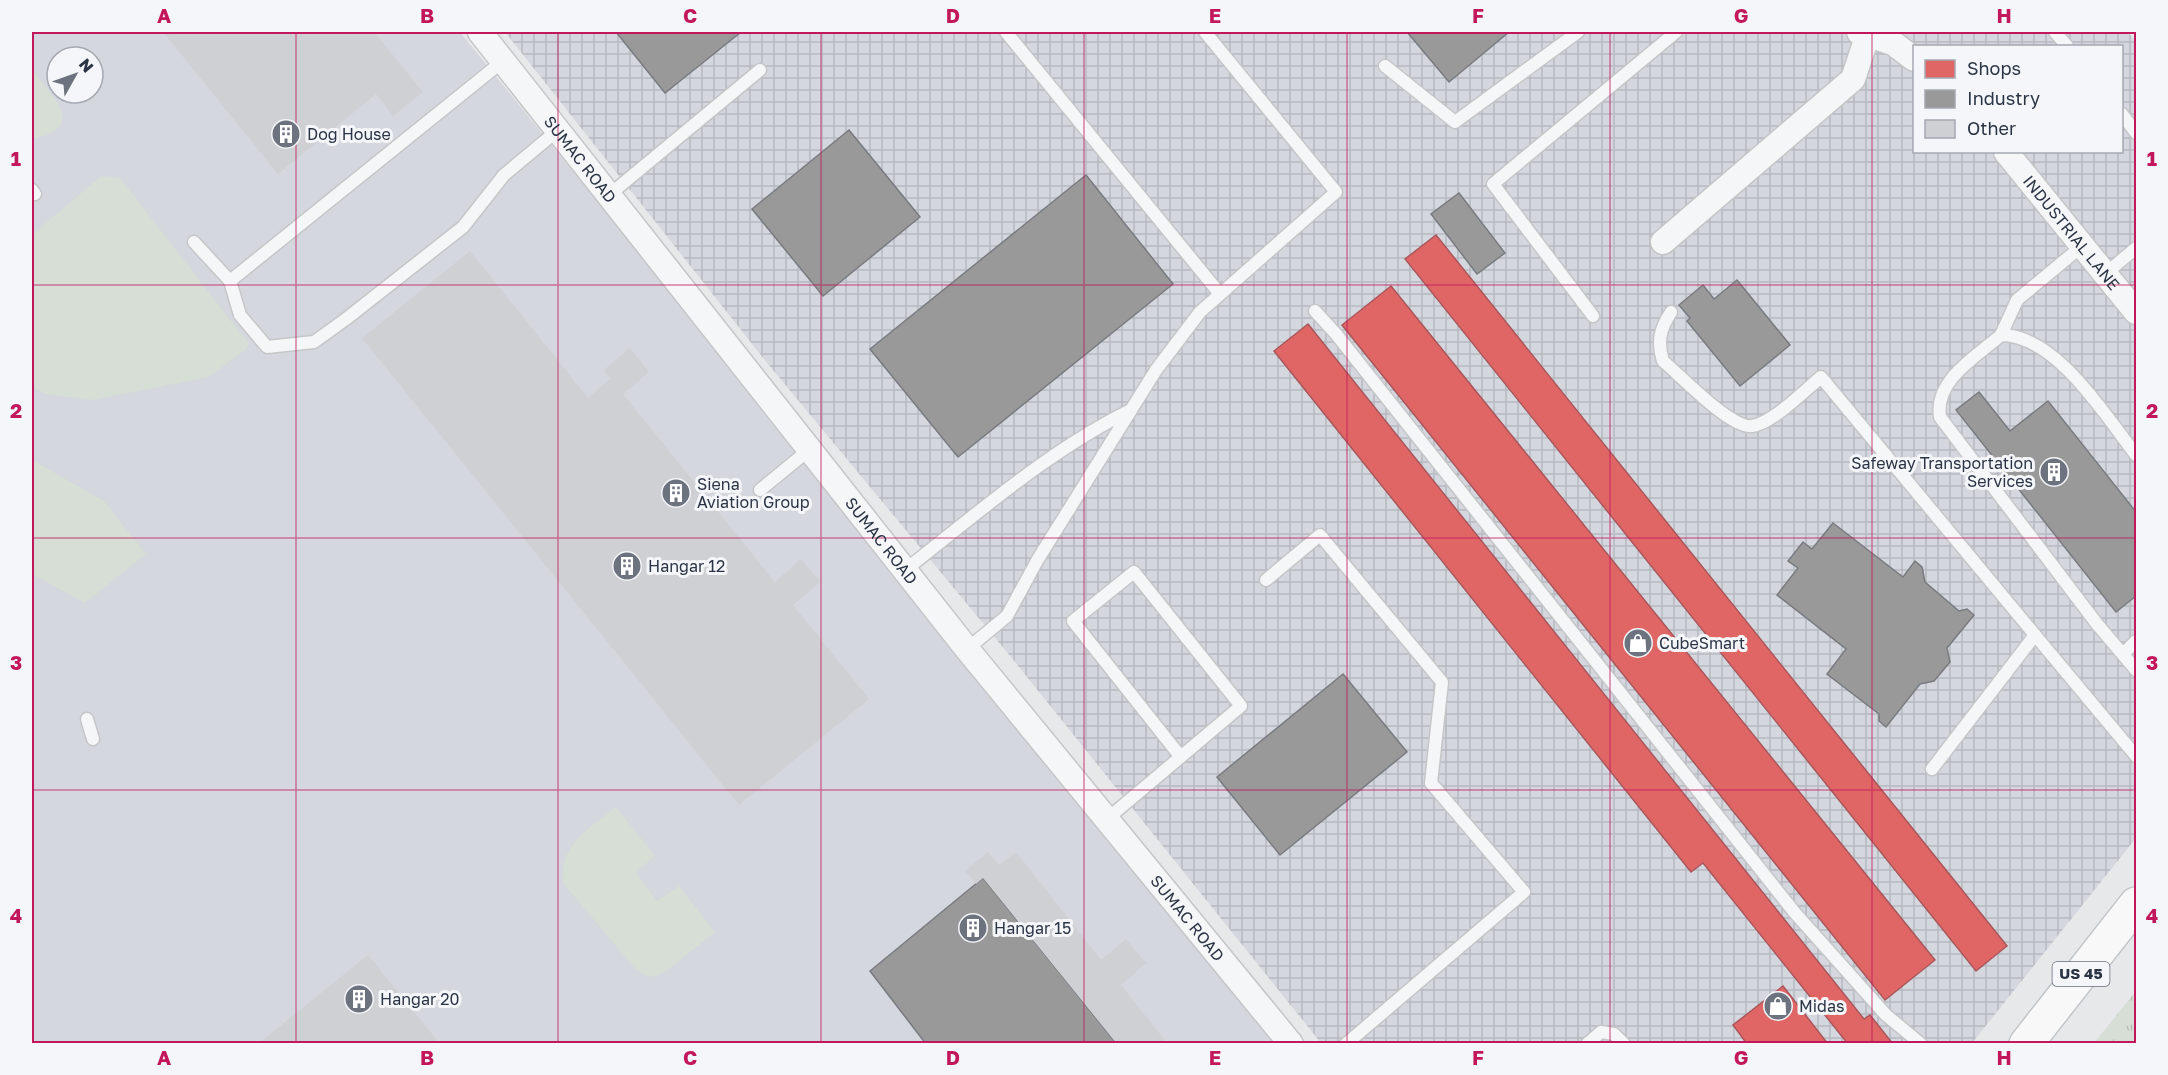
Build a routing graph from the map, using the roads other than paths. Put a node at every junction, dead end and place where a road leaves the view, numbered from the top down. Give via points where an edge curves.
1 (480, 32) edge
2 (1006, 32) edge
3 (1205, 32) edge
4 (1578, 32) edge
5 (1677, 32) edge
6 (2055, 32) edge
7 (1864, 33) edge
8 (1894, 37) edge
9 (2066, 45) edge
10 (1913, 58) edge
11 (503, 61) junction
12 (1385, 66) dead end
13 (760, 70) dead end
14 (2123, 117) edge
15 (558, 130) junction
16 (2136, 133) edge
17 (2007, 153) edge
18 (609, 195) junction
19 (194, 242) dead end
20 (1663, 242) dead end
21 (2082, 246) junction
22 (2136, 248) edge
23 (2105, 274) junction
24 (230, 281) junction
25 (1220, 294) junction
26 (1316, 311) dead end
27 (1671, 312) dead end
28 (2136, 312) edge
29 (1593, 316) dead end
30 (2001, 335) junction
31 (1131, 410) junction
32 (810, 449) junction
33 (2136, 455) edge
34 (760, 490) dead end
35 (905, 570) junction
36 (1266, 580) dead end
37 (2035, 635) junction
38 (2136, 641) edge
39 (967, 649) junction
40 (2123, 654) junction
41 (2136, 670) edge
42 (87, 719) dead end
43 (93, 740) dead end
44 (1180, 756) junction
45 (2136, 756) edge
46 (1932, 769) dead end
47 (1107, 819) junction
48 (2136, 904) edge
49 (1281, 1040) edge
50 (1346, 1044) edge
51 (1587, 1044) edge
52 (1624, 1044) edge
53 (1921, 1044) edge
54 (2026, 1044) edge

1 - 11 street, SUMAC ROAD
2 - 25 lane
3 - 25 lane via 1336,192
4 - 12 lane via 1455,122
5 - 29 lane via 1493,184
6 - 9 lane
7 - 8 street
7 - 20 street via 1853,79
8 - 10 street
11 - 15 street, SUMAC ROAD
11 - 24 lane
13 - 18 lane
14 - 16 lane
15 - 18 street, SUMAC ROAD
15 - 24 lane via 504,175 463,227 314,342 267,347 240,315
17 - 21 street, INDUSTRIAL LANE
18 - 32 street, SUMAC ROAD
19 - 24 lane
21 - 23 street, INDUSTRIAL LANE
21 - 30 lane via 2017,300
22 - 23 lane
23 - 28 street, INDUSTRIAL LANE
25 - 31 lane via 1181,336
26 - 53 lane via 1795,913 1887,1015
27 - 37 lane via 1661,328 1659,346 1664,361 1736,424 1752,426 1770,418 1821,377
30 - 33 lane via 2031,341 2072,373
30 - 40 lane via 1947,382 1938,404 1940,417
31 - 35 lane via 1094,428 1023,477
31 - 39 lane via 1007,616
32 - 34 lane
32 - 35 street, SUMAC ROAD
35 - 39 street, SUMAC ROAD
36 - 50 lane via 1320,535 1442,682 1431,783 1524,892
37 - 45 lane
37 - 46 lane
38 - 40 lane
39 - 47 street, SUMAC ROAD
40 - 41 lane
42 - 43 lane
44 - 44 lane via 1241,706 1134,572 1073,621
44 - 47 lane
47 - 49 street, SUMAC ROAD
48 - 54 main road, US 45
51 - 52 lane via 1600,1032 1614,1034

